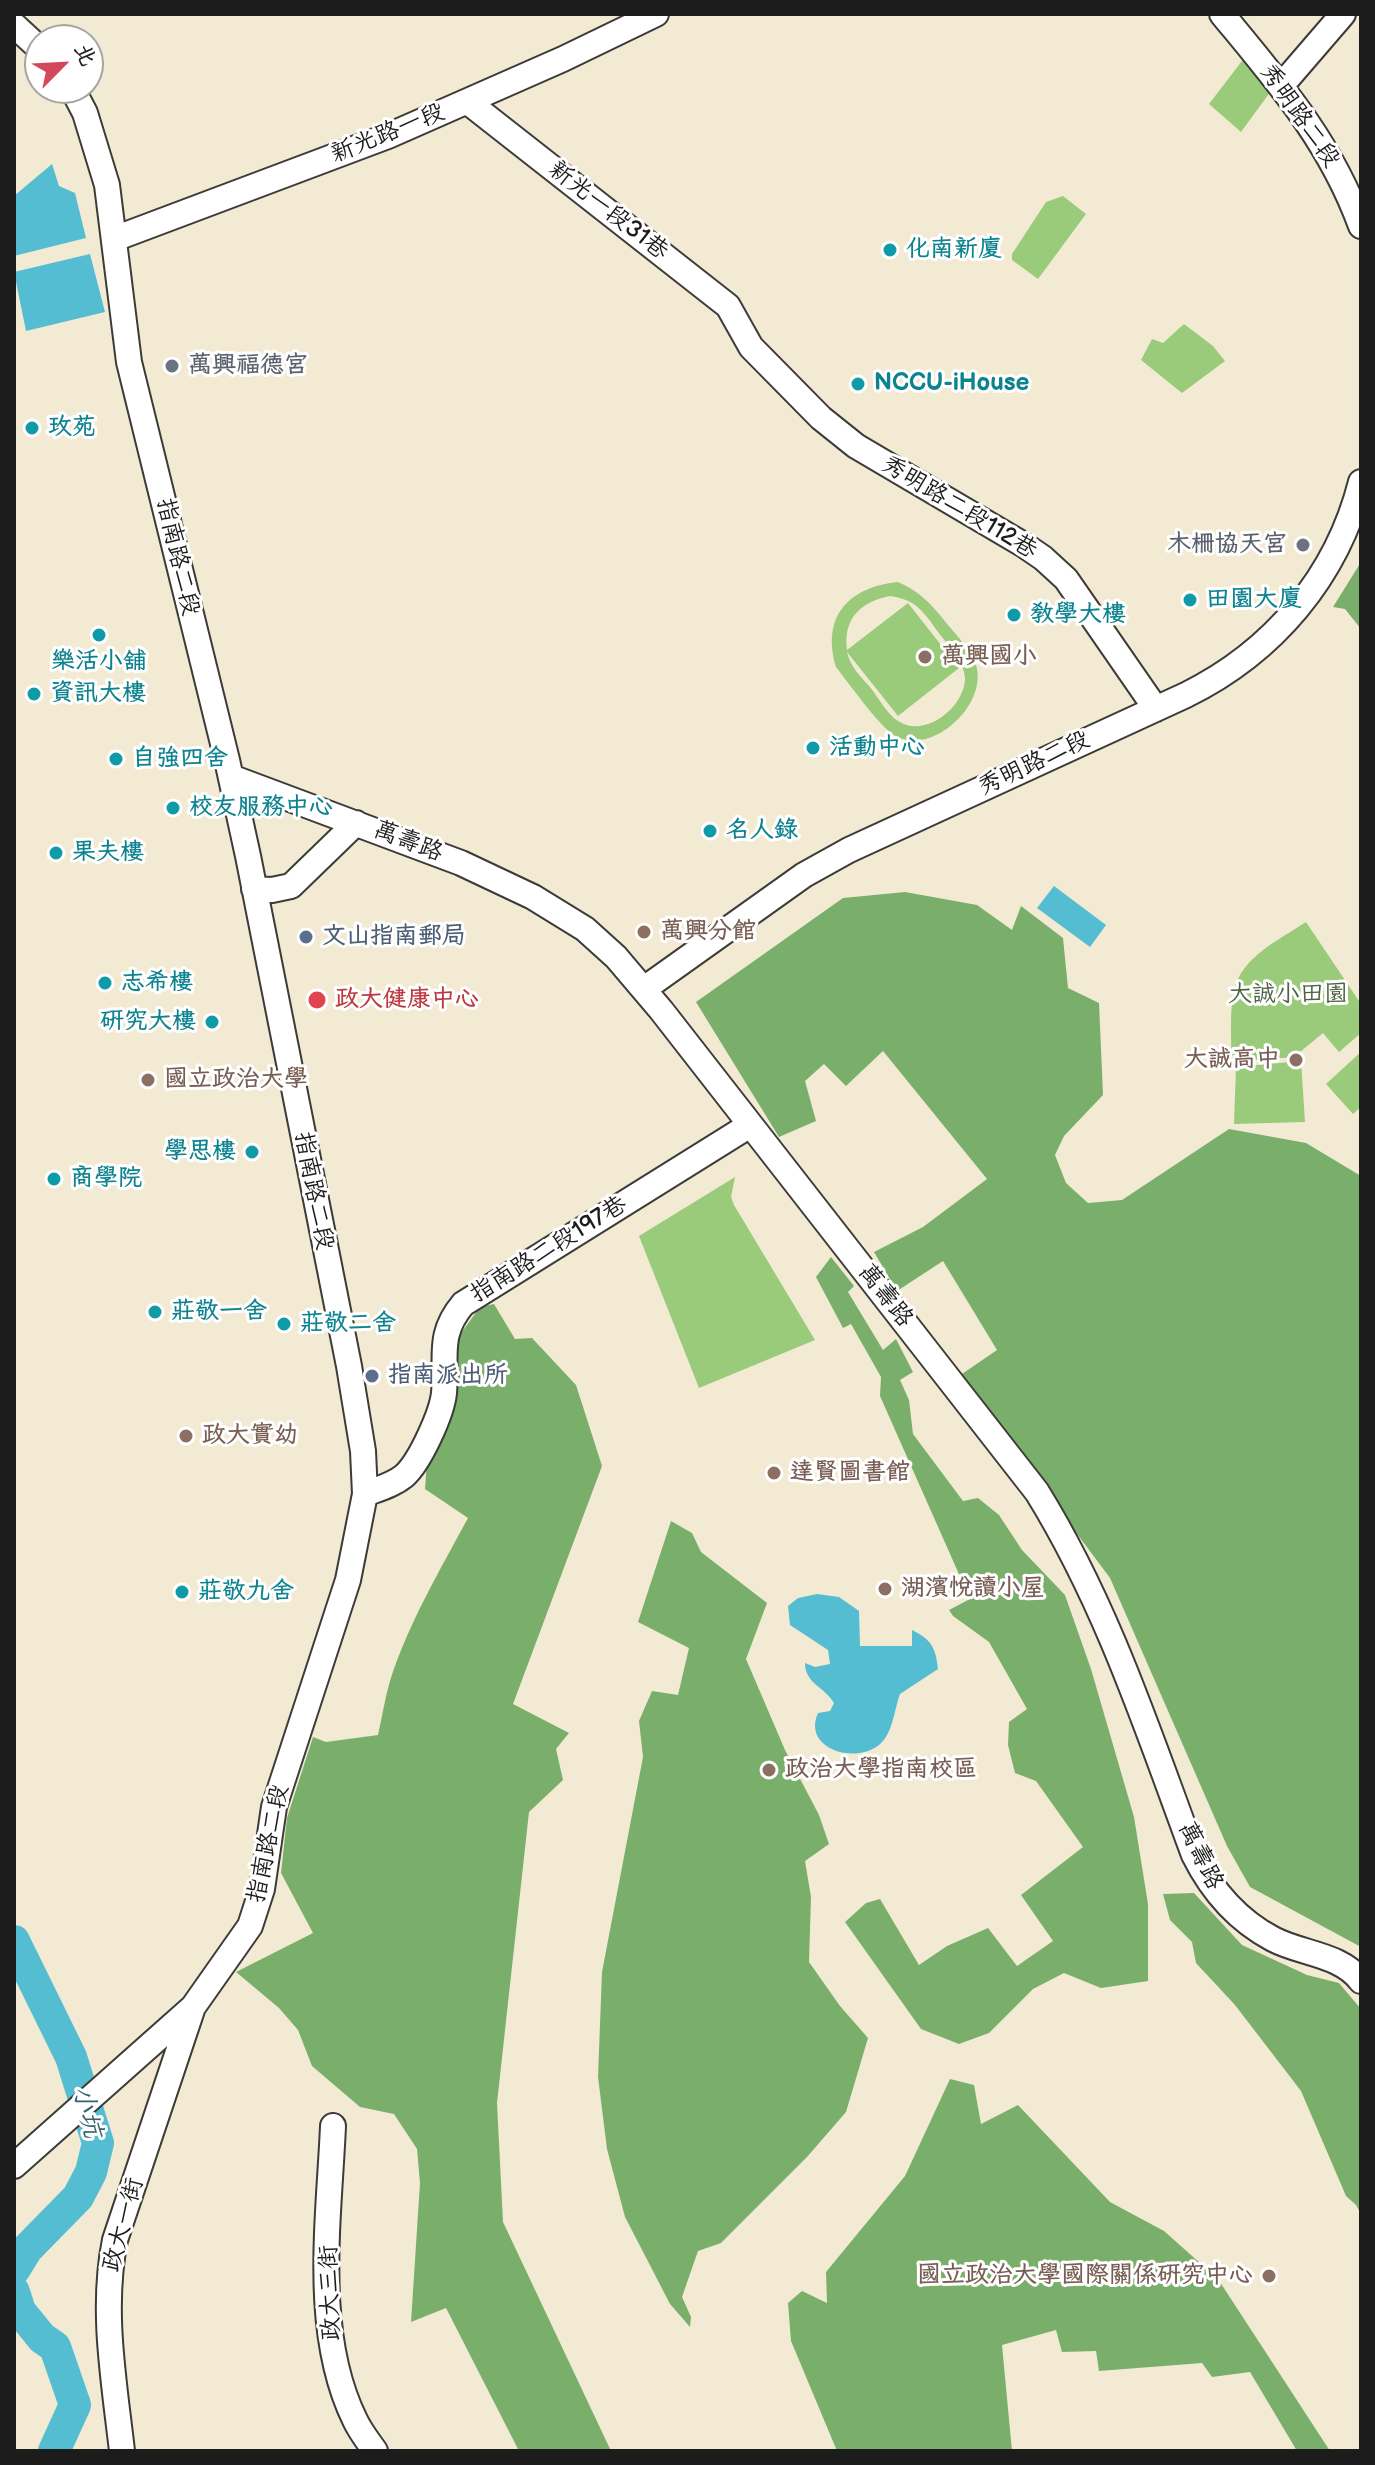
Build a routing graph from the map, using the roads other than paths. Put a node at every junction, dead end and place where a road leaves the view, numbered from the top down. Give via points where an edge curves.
1 (656, 14) edge
2 (1222, 14) edge
3 (1343, 14) edge
4 (1281, 86) junction
5 (468, 102) junction
6 (80, 104) edge
7 (1361, 226) edge
8 (114, 239) junction
9 (740, 328) joint
10 (1361, 482) edge
11 (1156, 709) junction
12 (231, 777) junction
13 (356, 823) junction
14 (254, 889) junction
15 (644, 989) junction
16 (750, 1125) junction
17 (365, 1494) junction
18 (1361, 1981) edge
19 (193, 2007) junction
20 (333, 2126) dead end
21 (14, 2166) edge
22 (122, 2451) edge
23 (375, 2451) edge

1 - 5 street, 新光路一段
2 - 4 street, 秀明路二段
3 - 4 street
4 - 7 street, 秀明路二段 via 1329,154
5 - 8 street, 新光路一段
5 - 9 street, 新光一段31巷 via 728,306
6 - 8 street, 指南路二段 via 111,203
8 - 12 street, 指南路二段 via 129,362
9 - 11 street, 秀明路二段112巷 via 783,382 856,446 1043,558 1066,579
10 - 11 street, 秀明路二段 via 1335,555 1291,618 1228,672
11 - 15 street, 秀明路二段 via 849,850 794,881
12 - 13 street, 萬壽路
12 - 14 street, 指南路二段
13 - 14 street via 291,886
13 - 15 street, 萬壽路 via 461,863 563,913 616,957
14 - 17 street, 指南路二段 via 349,1366
15 - 16 street, 萬壽路
16 - 17 street, 指南路二段197巷 via 463,1304 447,1329 444,1396 418,1458 400,1479
16 - 18 street, 萬壽路 via 1014,1460 1068,1543 1104,1620 1206,1879 1247,1923 1274,1940 1338,1963
17 - 19 street, 指南路二段 via 348,1580 274,1807 260,1902 237,1947
19 - 21 street, 指南路二段
19 - 22 street, 政大一街 via 109,2272 109,2330
20 - 23 street, 政大三街 via 329,2326 355,2420

